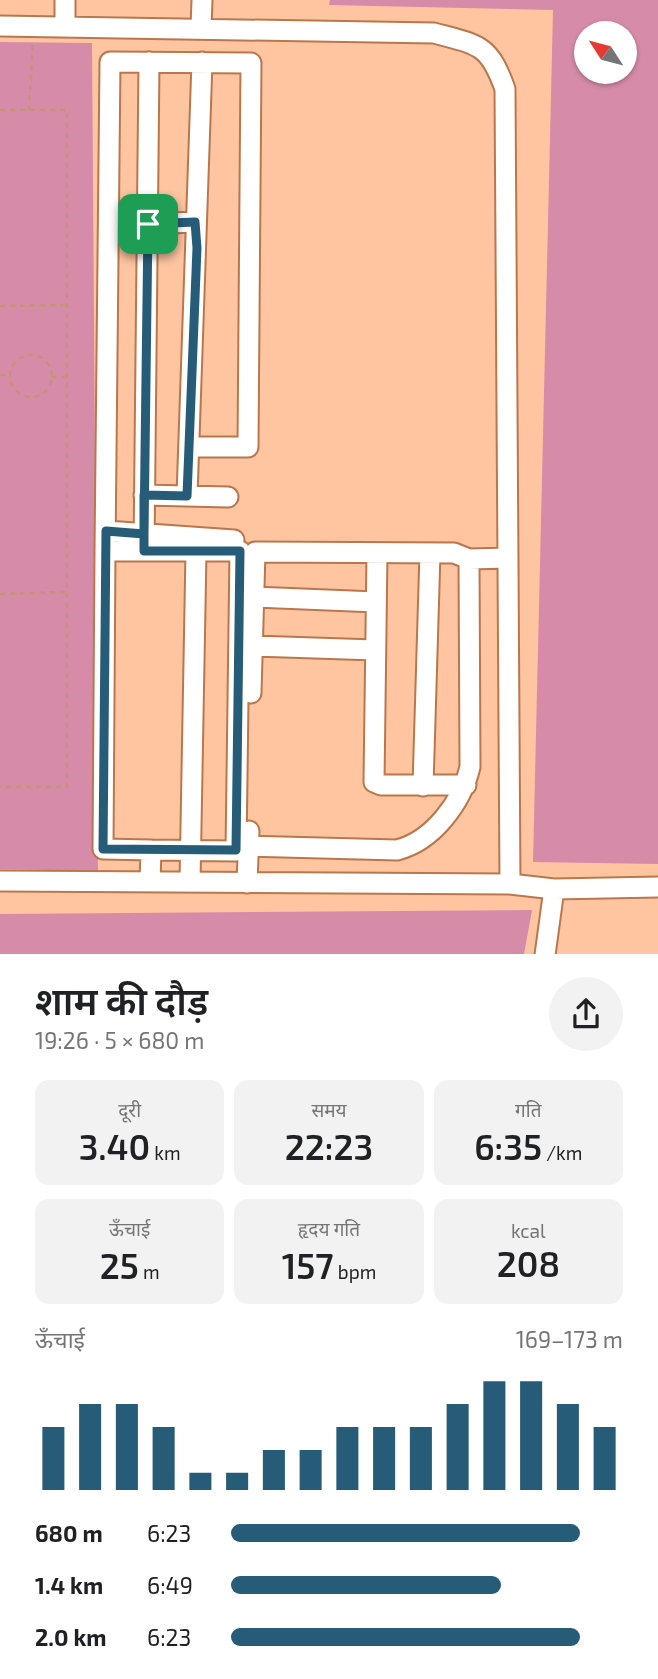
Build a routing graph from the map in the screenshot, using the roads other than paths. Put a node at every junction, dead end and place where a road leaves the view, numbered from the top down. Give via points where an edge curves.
1 (65, 0) edge
2 (202, 0) edge
3 (0, 26) edge
4 (65, 27) junction
5 (193, 28) junction
6 (149, 62) junction
7 (194, 62) junction
8 (195, 222) junction
9 (148, 224) junction
10 (189, 447) junction
11 (144, 495) junction
12 (187, 496) junction
13 (228, 497) dead end
14 (239, 540) dead end
15 (106, 541) junction
16 (144, 542) junction
17 (196, 551) junction
18 (377, 553) junction
19 (429, 553) junction
20 (508, 558) junction
21 (469, 559) junction
22 (254, 597) junction
23 (376, 602) junction
24 (252, 646) junction
25 (375, 650) junction
26 (466, 785) junction
27 (423, 786) junction
28 (248, 846) junction
29 (151, 850) junction
30 (191, 852) junction
31 (0, 881) edge
32 (150, 882) junction
33 (190, 882) junction
34 (247, 883) junction
35 (510, 884) junction
36 (658, 887) edge
37 (554, 889) junction
38 (545, 954) edge

1 - 4 street
2 - 5 street
3 - 4 street
4 - 5 street
5 - 7 street
5 - 20 street via 434,33 470,43 494,59 505,89
6 - 7 street
6 - 9 street
6 - 15 street via 110,62
7 - 8 street
7 - 10 street via 251,63 248,447
8 - 9 street
8 - 10 street
9 - 11 street
10 - 12 street
11 - 12 street
11 - 16 street
12 - 13 street
14 - 16 street
15 - 16 street
15 - 29 street via 103,849
16 - 17 street
17 - 30 street
17 - 30 street via 240,551 236,850
18 - 19 street
18 - 22 street via 255,552
18 - 23 street
19 - 21 street via 454,553
19 - 27 street
20 - 21 street
20 - 35 street
21 - 26 street via 470,767
22 - 23 street
22 - 24 street
23 - 25 street
24 - 25 street
24 - 28 street
25 - 27 street via 374,782
26 - 27 street
26 - 28 street via 451,810 410,847
28 - 34 street
29 - 30 street
29 - 32 street
30 - 33 street
31 - 32 street
32 - 33 street
33 - 34 street
34 - 35 street
35 - 37 street
36 - 37 street
37 - 38 street

